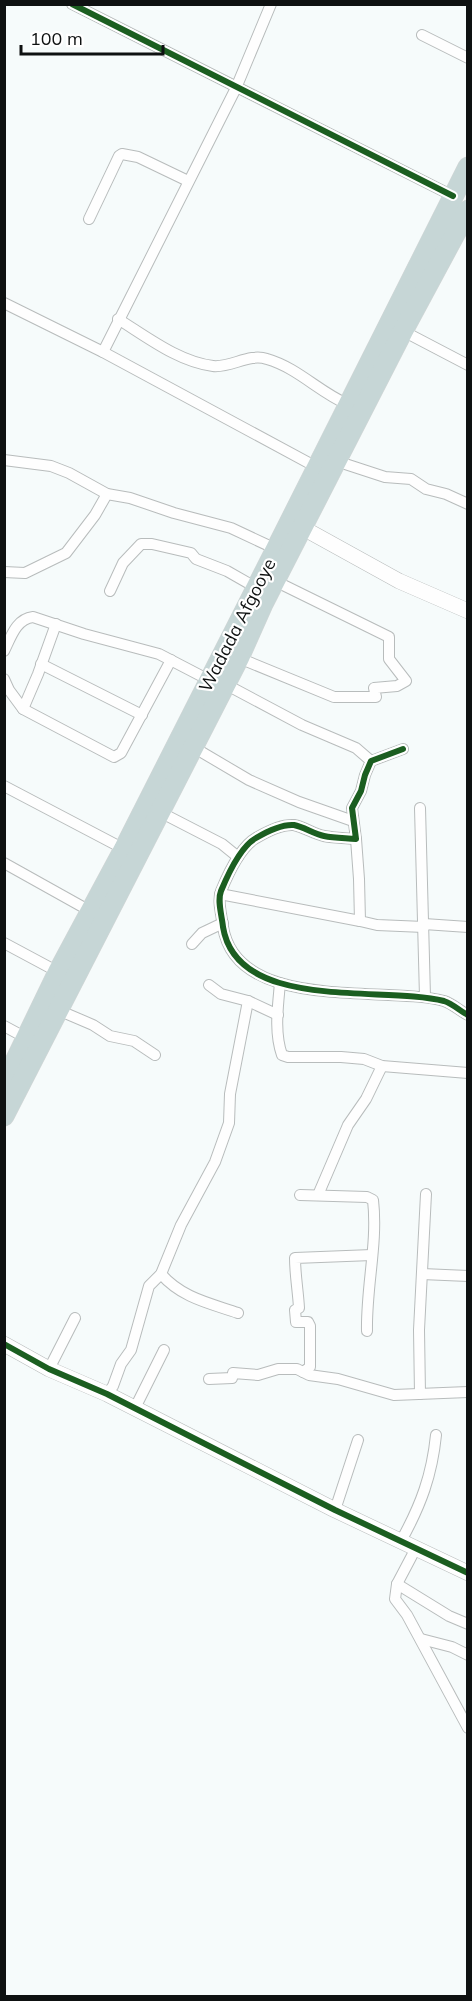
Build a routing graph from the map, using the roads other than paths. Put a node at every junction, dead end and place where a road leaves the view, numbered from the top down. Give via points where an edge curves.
1 (72, 4) edge
2 (271, 4) edge
3 (422, 35) dead end
4 (468, 58) edge
5 (236, 88) junction
6 (468, 167) edge
7 (188, 181) junction
8 (453, 196) junction
9 (468, 210) edge
10 (89, 219) dead end
11 (4, 303) edge
12 (118, 319) junction
13 (403, 331) junction
14 (103, 352) junction
15 (468, 365) edge
16 (347, 404) junction
17 (4, 460) edge
18 (326, 465) junction
19 (107, 494) junction
20 (468, 504) edge
21 (303, 528) junction
22 (283, 552) junction
23 (5, 572) edge
24 (274, 581) junction
25 (255, 587) junction
26 (110, 591) dead end
27 (468, 611) edge
28 (56, 624) junction
29 (4, 651) edge
30 (239, 658) junction
31 (171, 660) junction
32 (41, 664) junction
33 (4, 679) edge
34 (217, 682) junction
35 (23, 709) junction
36 (142, 715) junction
37 (193, 747) junction
38 (403, 749) dead end
39 (372, 761) junction
40 (4, 786) edge
41 (420, 808) dead end
42 (152, 809) junction
43 (353, 821) junction
44 (356, 839) junction
45 (124, 849) junction
46 (238, 857) junction
47 (4, 862) edge
48 (220, 894) junction
49 (90, 911) junction
50 (360, 921) junction
51 (223, 923) junction
52 (424, 925) junction
53 (468, 927) edge
54 (4, 942) edge
55 (192, 944) dead end
56 (67, 975) junction
57 (280, 983) junction
58 (209, 985) dead end
59 (425, 997) junction
60 (248, 1001) junction
61 (58, 1010) junction
62 (278, 1015) junction
63 (468, 1015) edge
64 (4, 1026) edge
65 (35, 1041) junction
66 (155, 1054) dead end
67 (382, 1066) junction
68 (468, 1073) edge
69 (4, 1084) edge
70 (4, 1116) edge
71 (426, 1194) dead end
72 (300, 1195) dead end
73 (318, 1195) junction
74 (372, 1255) junction
75 (161, 1274) junction
76 (422, 1274) junction
77 (468, 1276) edge
78 (238, 1313) dead end
79 (75, 1318) dead end
80 (367, 1331) dead end
81 (4, 1344) edge
82 (164, 1350) dead end
83 (49, 1369) junction
84 (303, 1372) junction
85 (209, 1379) dead end
86 (468, 1392) edge
87 (107, 1394) junction
88 (420, 1394) junction
89 (135, 1408) junction
90 (436, 1435) dead end
91 (358, 1440) dead end
92 (335, 1510) junction
93 (401, 1540) junction
94 (416, 1548) junction
95 (468, 1573) edge
96 (397, 1584) junction
97 (468, 1624) edge
98 (421, 1640) junction
99 (468, 1656) edge
100 (468, 1728) edge

1 - 5 street
2 - 5 street
3 - 4 street
5 - 7 street
5 - 8 street
6 - 8 highway, Wadada Afgooye
7 - 10 street via 138,157 122,154
7 - 12 street
8 - 16 highway, Wadada Afgooye
9 - 13 highway, Wadada Afgooye
11 - 14 street
12 - 14 street
12 - 16 street via 195,362 221,366 257,357 269,359
13 - 15 street
13 - 18 highway, Wadada Afgooye
14 - 18 street
16 - 18 highway, Wadada Afgooye
17 - 19 street via 51,466
18 - 20 street via 411,479 426,489
18 - 21 highway, Wadada Afgooye
18 - 22 highway, Wadada Afgooye
19 - 22 street via 231,528
19 - 23 street via 66,553 25,573
21 - 22 highway, Wadada Afgooye
21 - 27 street via 399,581
22 - 24 highway, Wadada Afgooye
22 - 25 highway, Wadada Afgooye
24 - 30 highway, Wadada Afgooye
24 - 30 street via 389,637 389,659 406,681 374,688 376,697 334,697
25 - 26 street via 191,554 141,544 123,563
25 - 34 highway, Wadada Afgooye
28 - 29 street via 26,618 17,625
28 - 31 street via 137,646
28 - 32 street
30 - 34 highway, Wadada Afgooye
31 - 34 street
31 - 36 street
32 - 35 street
32 - 36 street
33 - 35 street
34 - 37 highway, Wadada Afgooye
34 - 39 street via 356,748
34 - 42 highway, Wadada Afgooye
35 - 36 street via 114,757 121,753
37 - 42 highway, Wadada Afgooye
37 - 43 street via 249,780
38 - 39 street
39 - 43 street via 352,808
40 - 45 street
41 - 52 street
42 - 45 highway, Wadada Afgooye
42 - 46 street via 222,844
42 - 56 highway, Wadada Afgooye
43 - 44 street
44 - 46 street via 322,836 293,825 253,839
44 - 50 street
45 - 49 highway, Wadada Afgooye
46 - 48 street
47 - 49 street
48 - 50 street
48 - 51 street
49 - 56 highway, Wadada Afgooye
50 - 52 street via 377,926
51 - 55 street via 202,933
51 - 57 street via 237,958 254,973
52 - 53 street
52 - 59 street
54 - 56 street
56 - 61 highway, Wadada Afgooye
56 - 65 highway, Wadada Afgooye
57 - 59 street via 369,995
57 - 62 street
58 - 60 street via 221,994
59 - 63 street via 447,1002
60 - 62 street
60 - 75 street via 230,1094 229,1123 215,1162 181,1225
61 - 65 highway, Wadada Afgooye
61 - 66 street via 110,1036 134,1041
62 - 67 street via 279,1047 288,1057 364,1059
64 - 65 street
65 - 69 highway, Wadada Afgooye
65 - 70 highway, Wadada Afgooye
67 - 68 street
67 - 73 street via 348,1125
71 - 76 street
72 - 73 street
73 - 74 street via 373,1200
74 - 80 street
74 - 84 street via 295,1258 299,1308 295,1310 296,1322 308,1322 310,1326 310,1367
75 - 78 street via 196,1300
75 - 87 street via 149,1286 132,1350
76 - 77 street
76 - 88 street
79 - 83 street
81 - 83 street
82 - 89 street
83 - 87 street
84 - 85 street via 297,1369 258,1375 233,1373 232,1378
84 - 88 street via 394,1395
86 - 88 street
87 - 89 street
89 - 92 street
90 - 93 street via 429,1478 418,1510
91 - 92 street
92 - 93 street
93 - 94 street
94 - 95 street
94 - 96 street
96 - 97 street
96 - 98 street via 395,1599
98 - 99 street via 452,1647
98 - 100 street

